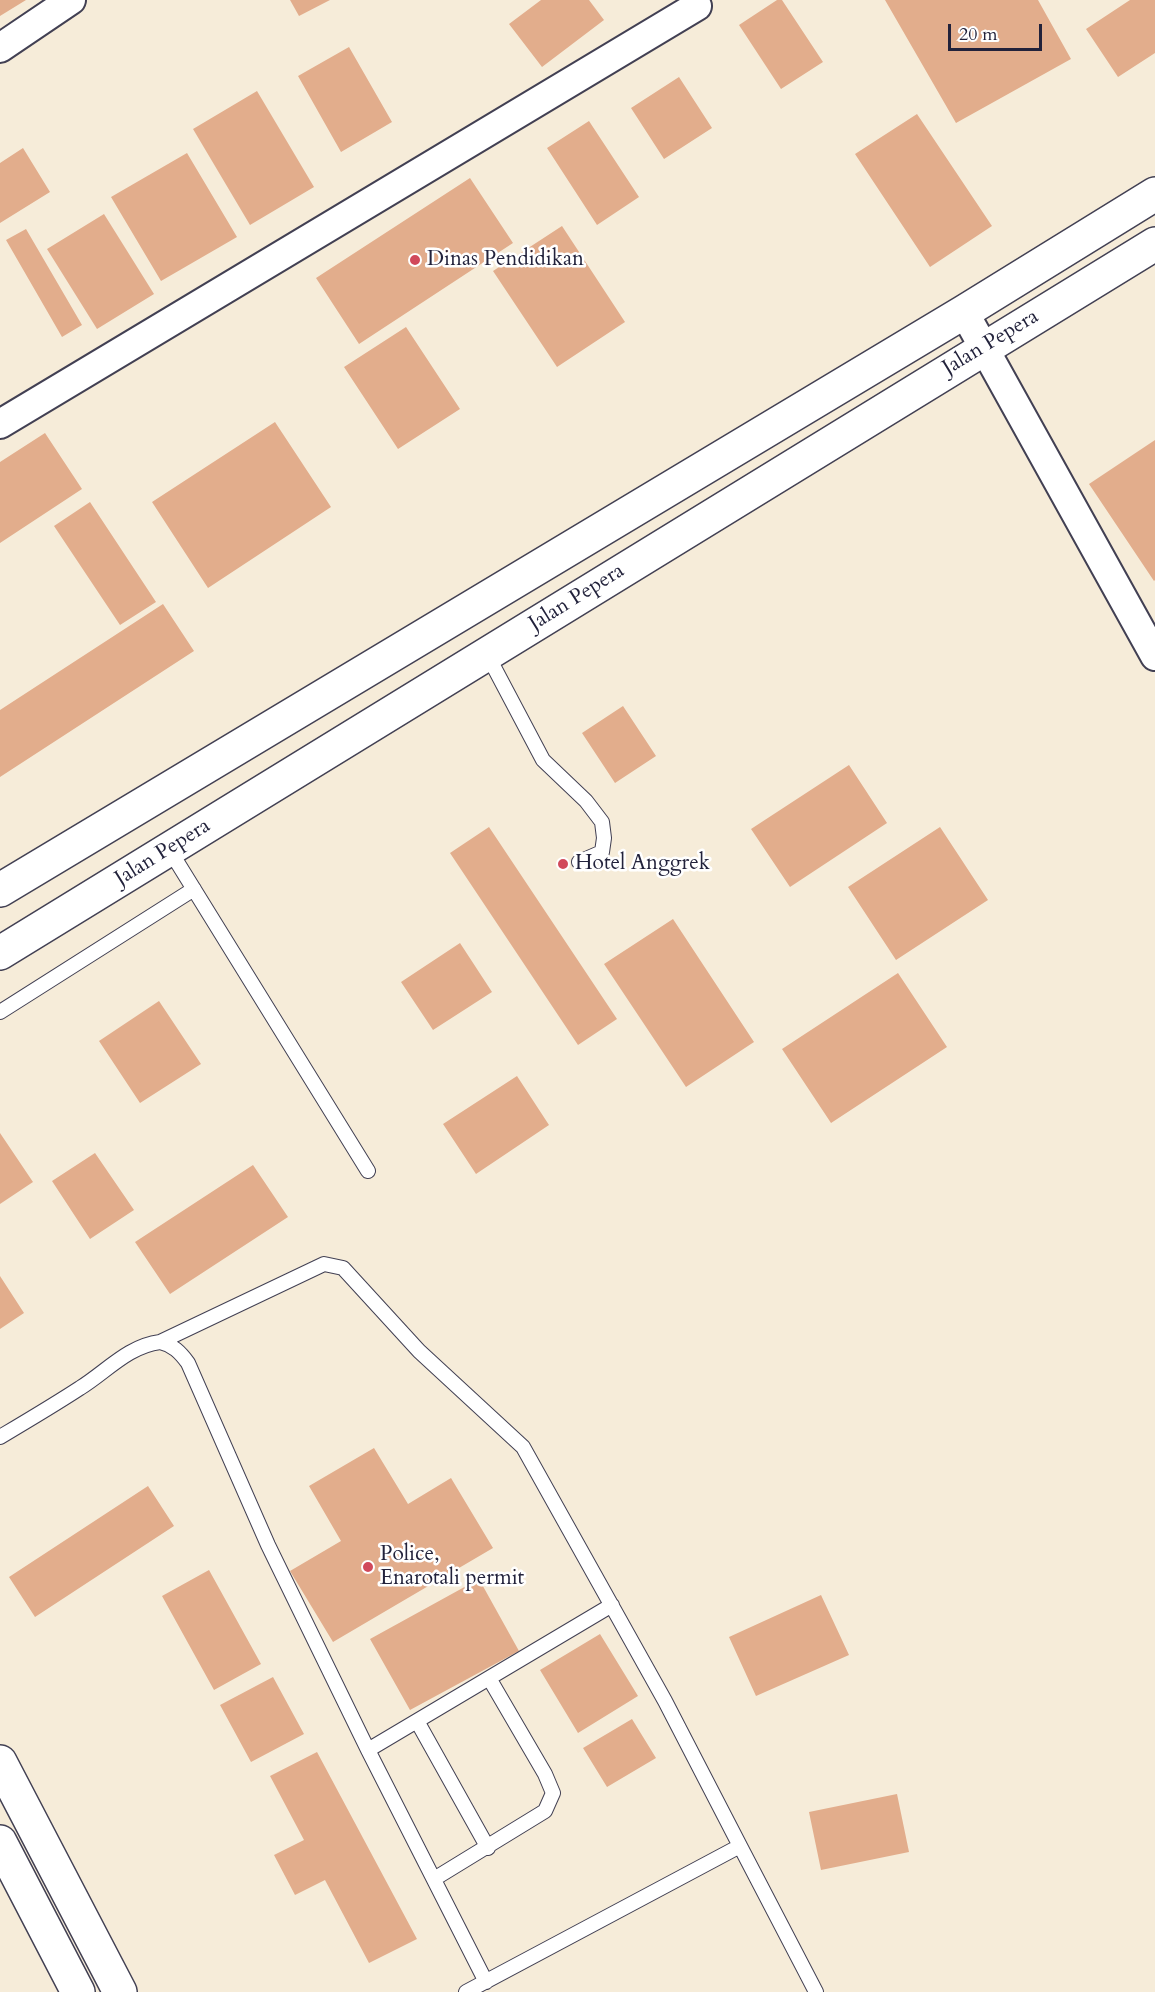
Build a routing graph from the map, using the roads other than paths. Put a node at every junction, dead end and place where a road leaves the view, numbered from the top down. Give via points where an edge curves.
1 (71, 0) edge
2 (697, 6) dead end
3 (0, 48) edge
4 (1155, 194) edge
5 (1155, 244) edge
6 (964, 312) junction
7 (984, 347) junction
8 (0, 424) edge
9 (487, 654) junction
10 (1155, 656) edge
11 (241, 747) junction
12 (265, 791) junction
13 (169, 849) junction
14 (579, 862) dead end
15 (194, 889) junction
16 (0, 890) edge
17 (0, 953) edge
18 (0, 1012) edge
19 (368, 1171) dead end
20 (160, 1342) junction
21 (0, 1437) edge
22 (612, 1605) junction
23 (489, 1678) junction
24 (417, 1721) junction
25 (368, 1750) junction
26 (0, 1762) edge
27 (0, 1842) edge
28 (740, 1846) junction
29 (488, 1848) junction
30 (434, 1879) junction
31 (486, 1982) junction
32 (78, 1992) edge
33 (120, 1992) edge
34 (466, 1992) edge
35 (816, 1992) edge

1 - 3 street
2 - 8 street
4 - 6 main road, Jalan Pepera
5 - 7 main road, Jalan Pepera
6 - 7 street
6 - 11 main road, Jalan Pepera
7 - 9 main road, Jalan Pepera
7 - 10 street
9 - 12 main road, Jalan Pepera
9 - 14 lane via 543,759 602,822 602,852
11 - 12 main road
11 - 16 main road, Jalan Pepera
12 - 13 main road, Jalan Pepera
13 - 15 lane
13 - 17 main road, Jalan Pepera
15 - 18 lane
15 - 19 lane
20 - 21 lane via 136,1348
20 - 22 lane via 324,1264 343,1268 419,1351 523,1448
20 - 25 lane via 180,1351 188,1363 268,1545
22 - 23 lane
22 - 28 lane
23 - 24 lane
23 - 29 lane via 553,1793 545,1811
24 - 25 lane
24 - 29 lane
25 - 30 lane
26 - 33 main road
27 - 32 main road
28 - 31 lane
28 - 35 lane
29 - 30 lane
30 - 31 lane
31 - 34 lane

